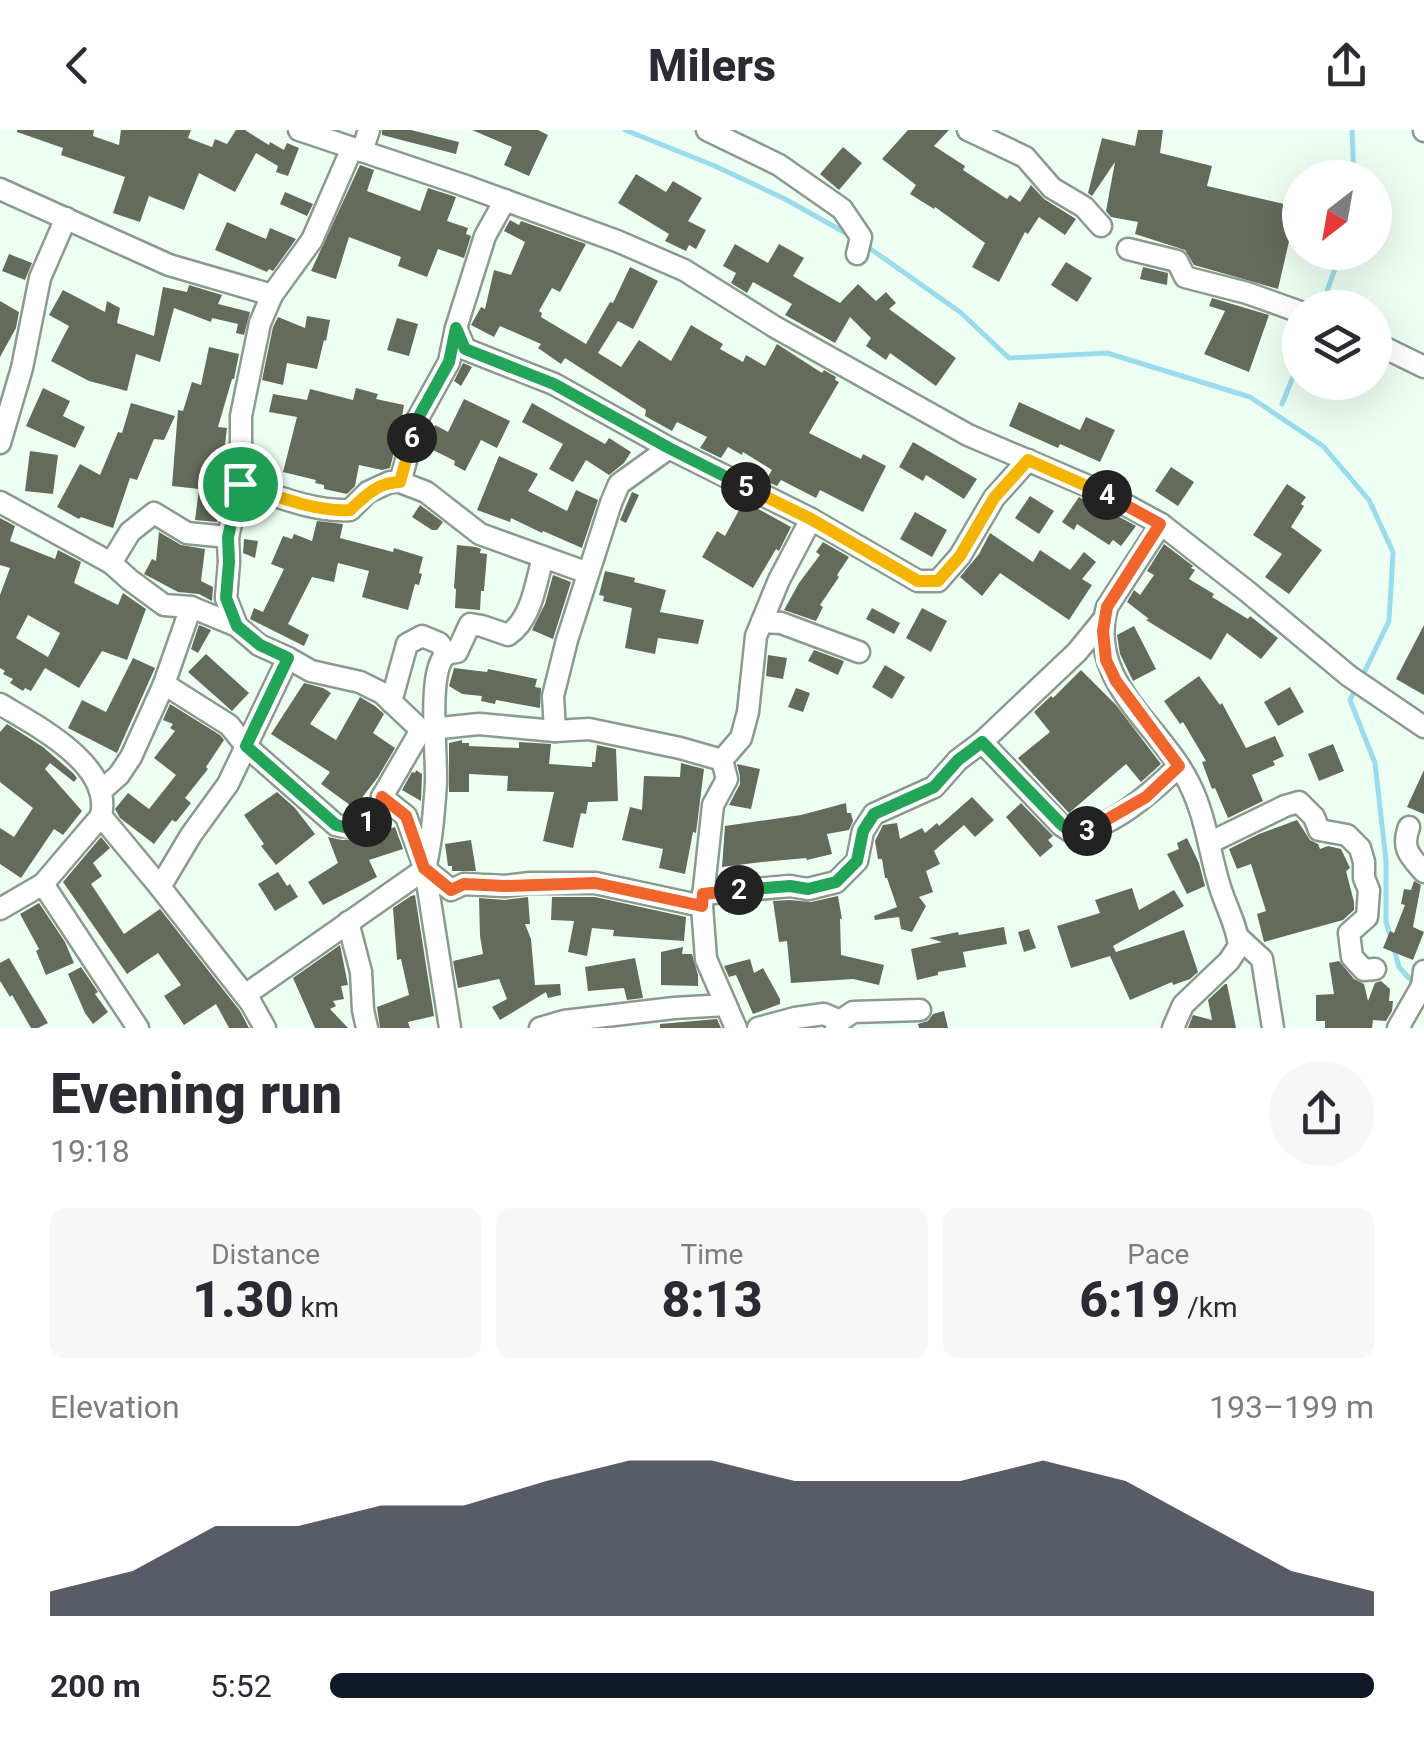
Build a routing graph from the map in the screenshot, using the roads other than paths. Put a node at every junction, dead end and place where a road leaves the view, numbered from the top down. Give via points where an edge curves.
1 (299, 130) edge
2 (368, 130) edge
3 (707, 130) edge
4 (968, 130) edge
5 (357, 150) junction
6 (0, 189) edge
7 (505, 200) junction
8 (66, 218) junction
9 (1101, 226) dead end
10 (1128, 249) dead end
11 (856, 254) dead end
12 (272, 295) junction
13 (1282, 306) edge
14 (456, 328) junction
15 (1392, 351) edge
16 (1424, 367) edge
17 (0, 443) edge
18 (669, 448) junction
19 (1028, 460) junction
20 (400, 482) junction
21 (240, 484) junction
22 (0, 502) edge
23 (811, 519) junction
24 (1160, 524) junction
25 (228, 537) junction
26 (543, 557) junction
27 (111, 562) junction
28 (588, 573) junction
29 (191, 607) junction
30 (1104, 620) junction
31 (762, 622) junction
32 (237, 626) junction
33 (859, 652) dead end
34 (448, 654) junction
35 (288, 658) junction
36 (164, 684) junction
37 (392, 702) junction
38 (0, 704) edge
39 (1424, 727) edge
40 (428, 728) junction
41 (555, 731) junction
42 (982, 742) junction
43 (246, 746) junction
44 (722, 760) junction
45 (1179, 766) junction
46 (100, 791) junction
47 (382, 797) junction
48 (100, 816) junction
49 (1409, 827) dead end
50 (1210, 843) junction
51 (424, 868) junction
52 (1424, 872) edge
53 (43, 884) junction
54 (160, 886) junction
55 (5, 898) edge
56 (703, 900) junction
57 (348, 922) junction
58 (1238, 936) junction
59 (1375, 969) dead end
60 (1420, 986) edge
61 (245, 996) junction
62 (726, 1006) junction
63 (920, 1010) dead end
64 (838, 1024) edge
65 (138, 1028) edge
66 (264, 1028) edge
67 (367, 1028) edge
68 (450, 1028) edge
69 (540, 1028) edge
70 (736, 1028) edge
71 (758, 1028) edge
72 (1173, 1028) edge
73 (1274, 1028) edge
74 (1398, 1028) edge

1 - 5 street
2 - 5 street
3 - 11 street via 779,165 842,208 861,237
4 - 9 street via 1025,157
5 - 7 street
5 - 12 street via 312,240
6 - 8 street
7 - 14 street
7 - 19 street via 684,270 968,435
8 - 12 street via 169,265
8 - 17 street via 40,278
10 - 13 street via 1178,260 1185,277
12 - 21 street via 242,416
14 - 18 street via 465,349 554,384
14 - 20 street via 449,362 418,418
15 - 16 street
18 - 23 street
18 - 28 street via 619,484
19 - 23 street via 938,581 918,581
19 - 24 street
20 - 21 street via 368,492 350,510 334,511
20 - 26 street via 426,492 480,534
21 - 25 street
22 - 27 street
23 - 31 street
24 - 30 street
24 - 39 street
25 - 27 street via 187,533 154,512 130,532
25 - 32 street via 226,598
26 - 28 street
26 - 34 street via 519,628 508,635 470,624 457,652
27 - 29 street via 164,605
28 - 41 street via 554,696
29 - 32 street
29 - 36 street
30 - 42 street
30 - 45 street via 1106,660 1116,681
31 - 33 street
31 - 44 street via 741,738
32 - 35 street
34 - 37 street via 422,636 408,644
34 - 40 street
35 - 37 street via 360,682
35 - 43 street
36 - 43 street via 229,725
36 - 46 street via 131,758
37 - 40 street
38 - 46 street via 69,748
40 - 41 street via 478,724
40 - 47 street
40 - 51 street via 436,782
41 - 44 street via 588,729
42 - 45 street via 1072,833 1090,831 1146,797
42 - 56 street via 934,787 874,814 857,861 836,882
43 - 47 street via 336,825 365,823 379,814
43 - 54 street
44 - 56 street via 727,779 713,805
45 - 50 street
46 - 48 street
47 - 51 street via 406,816
48 - 53 street
48 - 54 street
49 - 52 street via 1404,840
50 - 58 street
50 - 59 street via 1300,802 1319,830 1347,835 1360,848 1370,890 1368,916 1349,932 1352,957 1364,970
51 - 56 street via 451,890 464,884 595,883
51 - 57 street
51 - 68 street
53 - 55 street
53 - 65 street
54 - 61 street
56 - 62 street via 706,959
57 - 61 street
57 - 67 street
58 - 72 street via 1230,961 1183,1005
58 - 73 street via 1262,960
60 - 74 street
61 - 66 street
62 - 69 street via 564,1020
62 - 70 street
63 - 64 street via 853,1012
64 - 71 street via 824,1014

